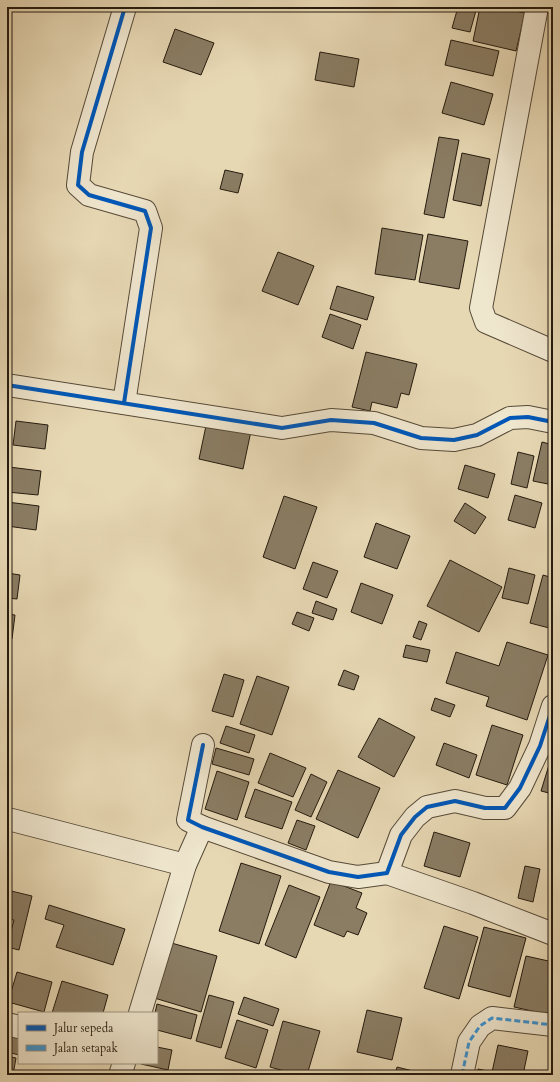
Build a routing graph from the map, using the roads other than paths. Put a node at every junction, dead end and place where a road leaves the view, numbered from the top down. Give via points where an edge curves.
1 (125, 7) edge
2 (537, 7) edge
3 (553, 351) edge
4 (7, 385) edge
5 (124, 403) junction
6 (553, 422) edge
7 (553, 706) edge
8 (203, 745) dead end
9 (12, 820) dead end
10 (202, 827) junction
11 (185, 865) junction
12 (387, 873) junction
13 (553, 934) edge
14 (140, 1012) edge
15 (7, 1024) edge
16 (553, 1024) edge
17 (18, 1027) edge
18 (124, 1064) edge
19 (120, 1075) edge
20 (462, 1075) edge

1 - 5 street via 82,152 78,185 89,194 145,211 151,228
2 - 3 street via 481,308 486,322
4 - 5 street
5 - 6 street via 282,428 331,420 374,423 421,438 454,440 477,436 510,418 528,417
7 - 12 street via 537,753 520,788 505,808 486,808 455,801 427,807 401,835
8 - 10 street via 188,820
9 - 11 street
10 - 11 street
10 - 12 street via 329,872 358,877
11 - 14 street
12 - 13 street
15 - 17 street
16 - 20 street via 492,1018 480,1026 469,1042
18 - 19 street

